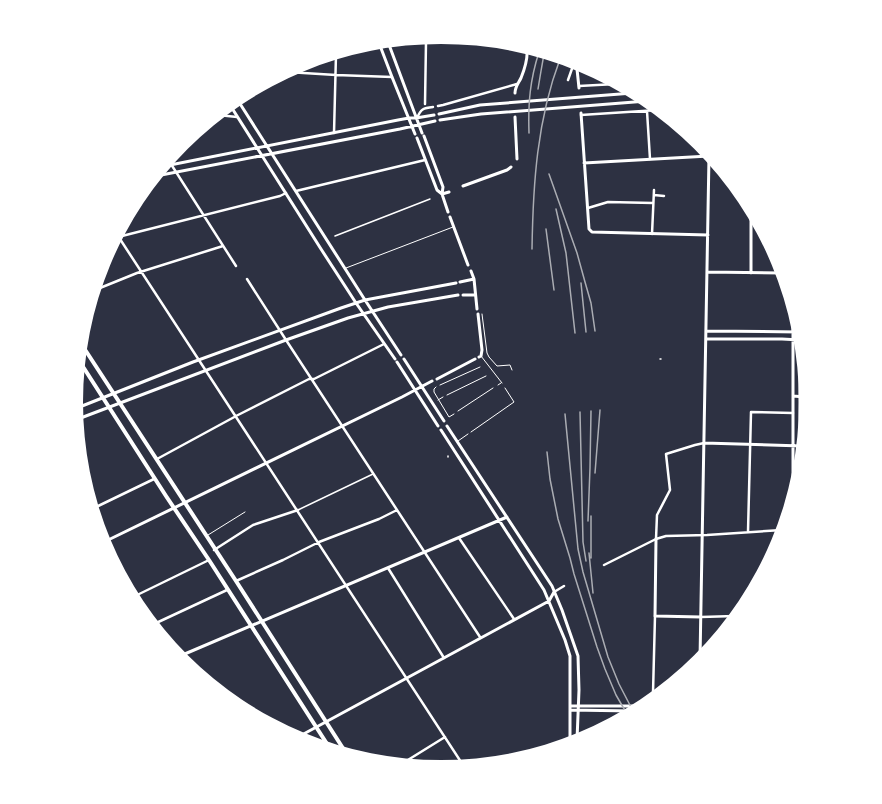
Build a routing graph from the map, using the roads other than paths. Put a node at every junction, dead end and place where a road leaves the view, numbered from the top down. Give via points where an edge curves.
1 (426, 45) edge
2 (390, 48) edge
3 (381, 49) edge
4 (527, 54) edge
5 (336, 60) edge
6 (573, 69) edge
7 (577, 71) edge
8 (300, 73) edge
9 (336, 76) junction
10 (392, 77) junction
11 (568, 80) dead end
12 (517, 84) junction
13 (606, 85) edge
14 (579, 87) joint
15 (514, 93) dead end
16 (623, 94) edge
17 (636, 102) edge
18 (241, 105) edge
19 (426, 106) junction
20 (438, 106) dead end
21 (433, 107) dead end
22 (233, 110) edge
23 (647, 111) joint
24 (439, 114) dead end
25 (581, 114) joint
26 (434, 115) dead end
27 (226, 116) edge
28 (237, 117) junction
29 (515, 117) dead end
30 (409, 118) junction
31 (416, 118) junction
32 (440, 120) dead end
33 (435, 121) dead end
34 (419, 124) junction
35 (412, 126) junction
36 (334, 133) junction
37 (415, 134) dead end
38 (417, 138) dead end
39 (267, 146) junction
40 (257, 148) junction
41 (272, 154) junction
42 (262, 156) junction
43 (701, 156) edge
44 (517, 159) dead end
45 (650, 159) junction
46 (425, 160) junction
47 (584, 163) junction
48 (173, 165) edge
49 (709, 165) edge
50 (172, 166) edge
51 (511, 168) dead end
52 (176, 172) junction
53 (165, 174) edge
54 (463, 186) dead end
55 (654, 190) dead end
56 (296, 191) junction
57 (449, 192) dead end
58 (286, 193) junction
59 (442, 194) junction
60 (654, 195) junction
61 (664, 196) dead end
62 (430, 199) dead end
63 (653, 203) junction
64 (588, 208) junction
65 (448, 212) dead end
66 (204, 216) junction
67 (450, 217) dead end
68 (751, 223) edge
69 (454, 227) junction
70 (652, 234) junction
71 (124, 235) edge
72 (708, 235) junction
73 (335, 236) dead end
74 (121, 242) edge
75 (223, 246) junction
76 (468, 265) dead end
77 (236, 266) dead end
78 (345, 269) junction
79 (470, 271) dead end
80 (141, 272) junction
81 (707, 272) junction
82 (751, 273) junction
83 (775, 273) edge
84 (247, 279) dead end
85 (474, 279) junction
86 (460, 282) dead end
87 (456, 283) dead end
88 (102, 287) edge
89 (458, 295) dead end
90 (463, 295) dead end
91 (475, 295) junction
92 (365, 300) junction
93 (356, 303) junction
94 (477, 308) dead end
95 (372, 311) junction
96 (364, 314) junction
97 (478, 314) dead end
98 (482, 314) dead end
99 (279, 330) junction
100 (707, 332) junction
101 (792, 332) edge
102 (707, 339) junction
103 (286, 340) junction
104 (793, 340) joint
105 (384, 344) junction
106 (87, 352) edge
107 (480, 356) joint
108 (475, 359) dead end
109 (198, 360) junction
110 (486, 363) junction
111 (484, 365) dead end
112 (480, 367) dead end
113 (85, 370) edge
114 (512, 370) dead end
115 (206, 371) junction
116 (493, 372) junction
117 (490, 374) dead end
118 (486, 376) dead end
119 (312, 379) junction
120 (437, 379) dead end
121 (432, 381) dead end
122 (440, 385) dead end
123 (498, 385) dead end
124 (422, 387) junction
125 (436, 387) dead end
126 (493, 388) dead end
127 (505, 388) dead end
128 (415, 390) junction
129 (510, 390) dead end
130 (113, 393) junction
131 (508, 393) junction
132 (447, 395) dead end
133 (793, 396) junction
134 (102, 397) junction
135 (443, 397) dead end
136 (799, 397) edge
137 (438, 400) junction
138 (119, 403) junction
139 (83, 405) edge
140 (108, 407) junction
141 (458, 411) dead end
142 (793, 413) junction
143 (454, 414) dead end
144 (84, 417) edge
145 (236, 417) junction
146 (444, 421) dead end
147 (342, 426) junction
148 (438, 426) dead end
149 (447, 426) dead end
150 (441, 430) dead end
151 (471, 432) dead end
152 (468, 434) dead end
153 (458, 441) junction
154 (704, 443) junction
155 (750, 445) junction
156 (792, 446) junction
157 (796, 446) edge
158 (156, 459) junction
159 (266, 463) junction
160 (792, 469) edge
161 (373, 474) junction
162 (155, 479) junction
163 (184, 503) junction
164 (98, 506) edge
165 (174, 508) junction
166 (298, 510) junction
167 (397, 510) junction
168 (245, 512) dead end
169 (507, 517) junction
170 (499, 521) junction
171 (775, 530) edge
172 (748, 532) junction
173 (702, 535) junction
174 (206, 537) junction
175 (459, 538) junction
176 (110, 539) edge
177 (656, 539) junction
178 (319, 542) junction
179 (214, 550) junction
180 (424, 552) junction
181 (209, 560) junction
182 (604, 565) dead end
183 (388, 568) junction
184 (236, 581) junction
185 (346, 586) junction
186 (564, 586) dead end
187 (227, 590) junction
188 (554, 592) junction
189 (139, 594) edge
190 (549, 601) junction
191 (655, 616) junction
192 (728, 616) edge
193 (700, 617) junction
194 (514, 619) junction
195 (159, 622) edge
196 (262, 622) junction
197 (250, 626) junction
198 (480, 637) junction
199 (700, 649) edge
200 (186, 653) edge
201 (444, 658) junction
202 (407, 678) junction
203 (653, 690) edge
204 (570, 706) junction
205 (578, 706) junction
206 (630, 706) edge
207 (570, 710) junction
208 (578, 710) junction
209 (622, 711) edge
210 (326, 721) junction
211 (316, 727) junction
212 (305, 733) edge
213 (577, 733) edge
214 (570, 736) edge
215 (445, 737) junction
216 (323, 740) edge
217 (342, 746) edge
218 (410, 758) edge
219 (460, 759) edge

1 - 19 street
2 - 31 street
3 - 10 street
4 - 12 street via 527,62
5 - 9 street
6 - 11 street
7 - 14 street
8 - 9 street
9 - 10 street
9 - 36 street
10 - 30 street
12 - 15 street
12 - 20 street
13 - 14 street
16 - 24 street via 480,105
17 - 32 street via 481,114
18 - 39 street
19 - 21 street
19 - 31 street
22 - 28 street
23 - 25 street
23 - 45 street
25 - 47 street
26 - 31 street
27 - 28 street
28 - 40 street
29 - 44 street
30 - 31 street
30 - 35 street
30 - 36 street
31 - 34 street
33 - 34 street
34 - 35 street
34 - 59 street via 443,187
35 - 37 street
35 - 41 street
36 - 39 street
38 - 46 street
39 - 40 street
39 - 41 street
40 - 42 street
40 - 48 street
41 - 42 street
41 - 56 street
42 - 52 street
42 - 58 street
43 - 45 street
45 - 47 street
46 - 56 street
46 - 59 street via 437,190
47 - 64 street
49 - 72 street
50 - 52 street
51 - 54 street
52 - 53 street
52 - 66 street
55 - 60 street
56 - 78 street
57 - 59 street
58 - 66 street
58 - 93 street
59 - 65 street
60 - 61 street
60 - 63 street
62 - 73 street
63 - 64 street via 608,202
63 - 70 street
64 - 70 street via 589,229 592,232
66 - 71 street
66 - 75 street
67 - 69 street
68 - 82 street
69 - 76 street
69 - 78 lane
70 - 72 street
72 - 81 street
74 - 80 street
75 - 77 street
75 - 80 street
78 - 92 street
79 - 85 street
80 - 88 street
80 - 109 street
81 - 82 street
81 - 100 street
82 - 83 street
84 - 99 street
85 - 86 street
85 - 91 street
87 - 92 street
89 - 95 street
90 - 91 street
91 - 94 street
92 - 93 street
92 - 95 street
93 - 96 street
93 - 99 street
95 - 96 street
95 - 124 street
96 - 103 street
96 - 105 street
97 - 107 street via 482,350
98 - 114 lane via 489,357 497,366 510,365
99 - 103 street
99 - 109 street
100 - 101 street
100 - 102 street
102 - 104 street
102 - 154 street
103 - 115 street
103 - 119 street
104 - 133 street
105 - 119 street
105 - 128 street
106 - 130 highway
107 - 110 lane
108 - 120 street
109 - 115 street
109 - 130 street
110 - 111 lane
110 - 116 lane
112 - 122 lane
113 - 134 highway
115 - 138 street
115 - 145 street
116 - 117 lane
116 - 123 lane via 501,383
118 - 132 lane
119 - 145 street
119 - 147 street
121 - 124 street
124 - 128 street
124 - 146 street
125 - 137 lane via 433,391
126 - 141 lane
127 - 131 lane
128 - 147 street
128 - 148 street
129 - 131 lane
130 - 134 street
130 - 138 highway
131 - 151 lane via 514,402
133 - 136 street
133 - 142 street
134 - 139 street
134 - 140 highway
135 - 137 lane
137 - 143 lane via 449,417
138 - 140 street
138 - 158 highway
140 - 144 street
140 - 162 highway
142 - 155 street via 751,412
142 - 156 street
145 - 158 street
145 - 159 street
147 - 159 street
147 - 161 street
149 - 153 street
150 - 170 street
152 - 153 lane
153 - 169 street
154 - 155 street
154 - 173 street
154 - 177 street via 666,454 670,490 657,515
155 - 156 street
155 - 172 street
156 - 157 street
156 - 160 street
158 - 163 highway
159 - 163 street
159 - 166 street
161 - 166 street
161 - 167 street
162 - 164 street
162 - 165 highway
163 - 165 street
163 - 174 highway
165 - 176 street
165 - 181 highway
166 - 178 street
166 - 179 street via 253,525
167 - 178 street
167 - 180 street
168 - 174 lane
169 - 170 street
169 - 188 street
170 - 175 street
170 - 190 street
171 - 172 street
172 - 173 street
173 - 177 street via 666,536
173 - 193 street
174 - 179 highway
175 - 180 street
175 - 194 street
177 - 182 street
177 - 191 street
178 - 184 street
178 - 185 street
179 - 184 highway
180 - 183 street
180 - 198 street
181 - 187 highway
181 - 189 street
183 - 185 street
183 - 201 street
184 - 196 highway
185 - 196 street
185 - 202 street
186 - 188 street
187 - 195 street
187 - 197 highway
188 - 190 street
188 - 205 street via 578,656
190 - 194 street
190 - 204 street via 570,656
191 - 193 street
191 - 203 street
192 - 193 street
193 - 199 street
194 - 198 street
196 - 197 street
196 - 210 highway
197 - 200 street
197 - 211 highway
198 - 201 street
201 - 202 street
202 - 210 street
202 - 215 street
204 - 205 street
204 - 207 street
205 - 206 street
205 - 208 street
207 - 208 street
207 - 214 street
208 - 209 street
208 - 213 street
210 - 211 street
210 - 217 highway
211 - 212 street
211 - 216 highway
215 - 218 street
215 - 219 street

